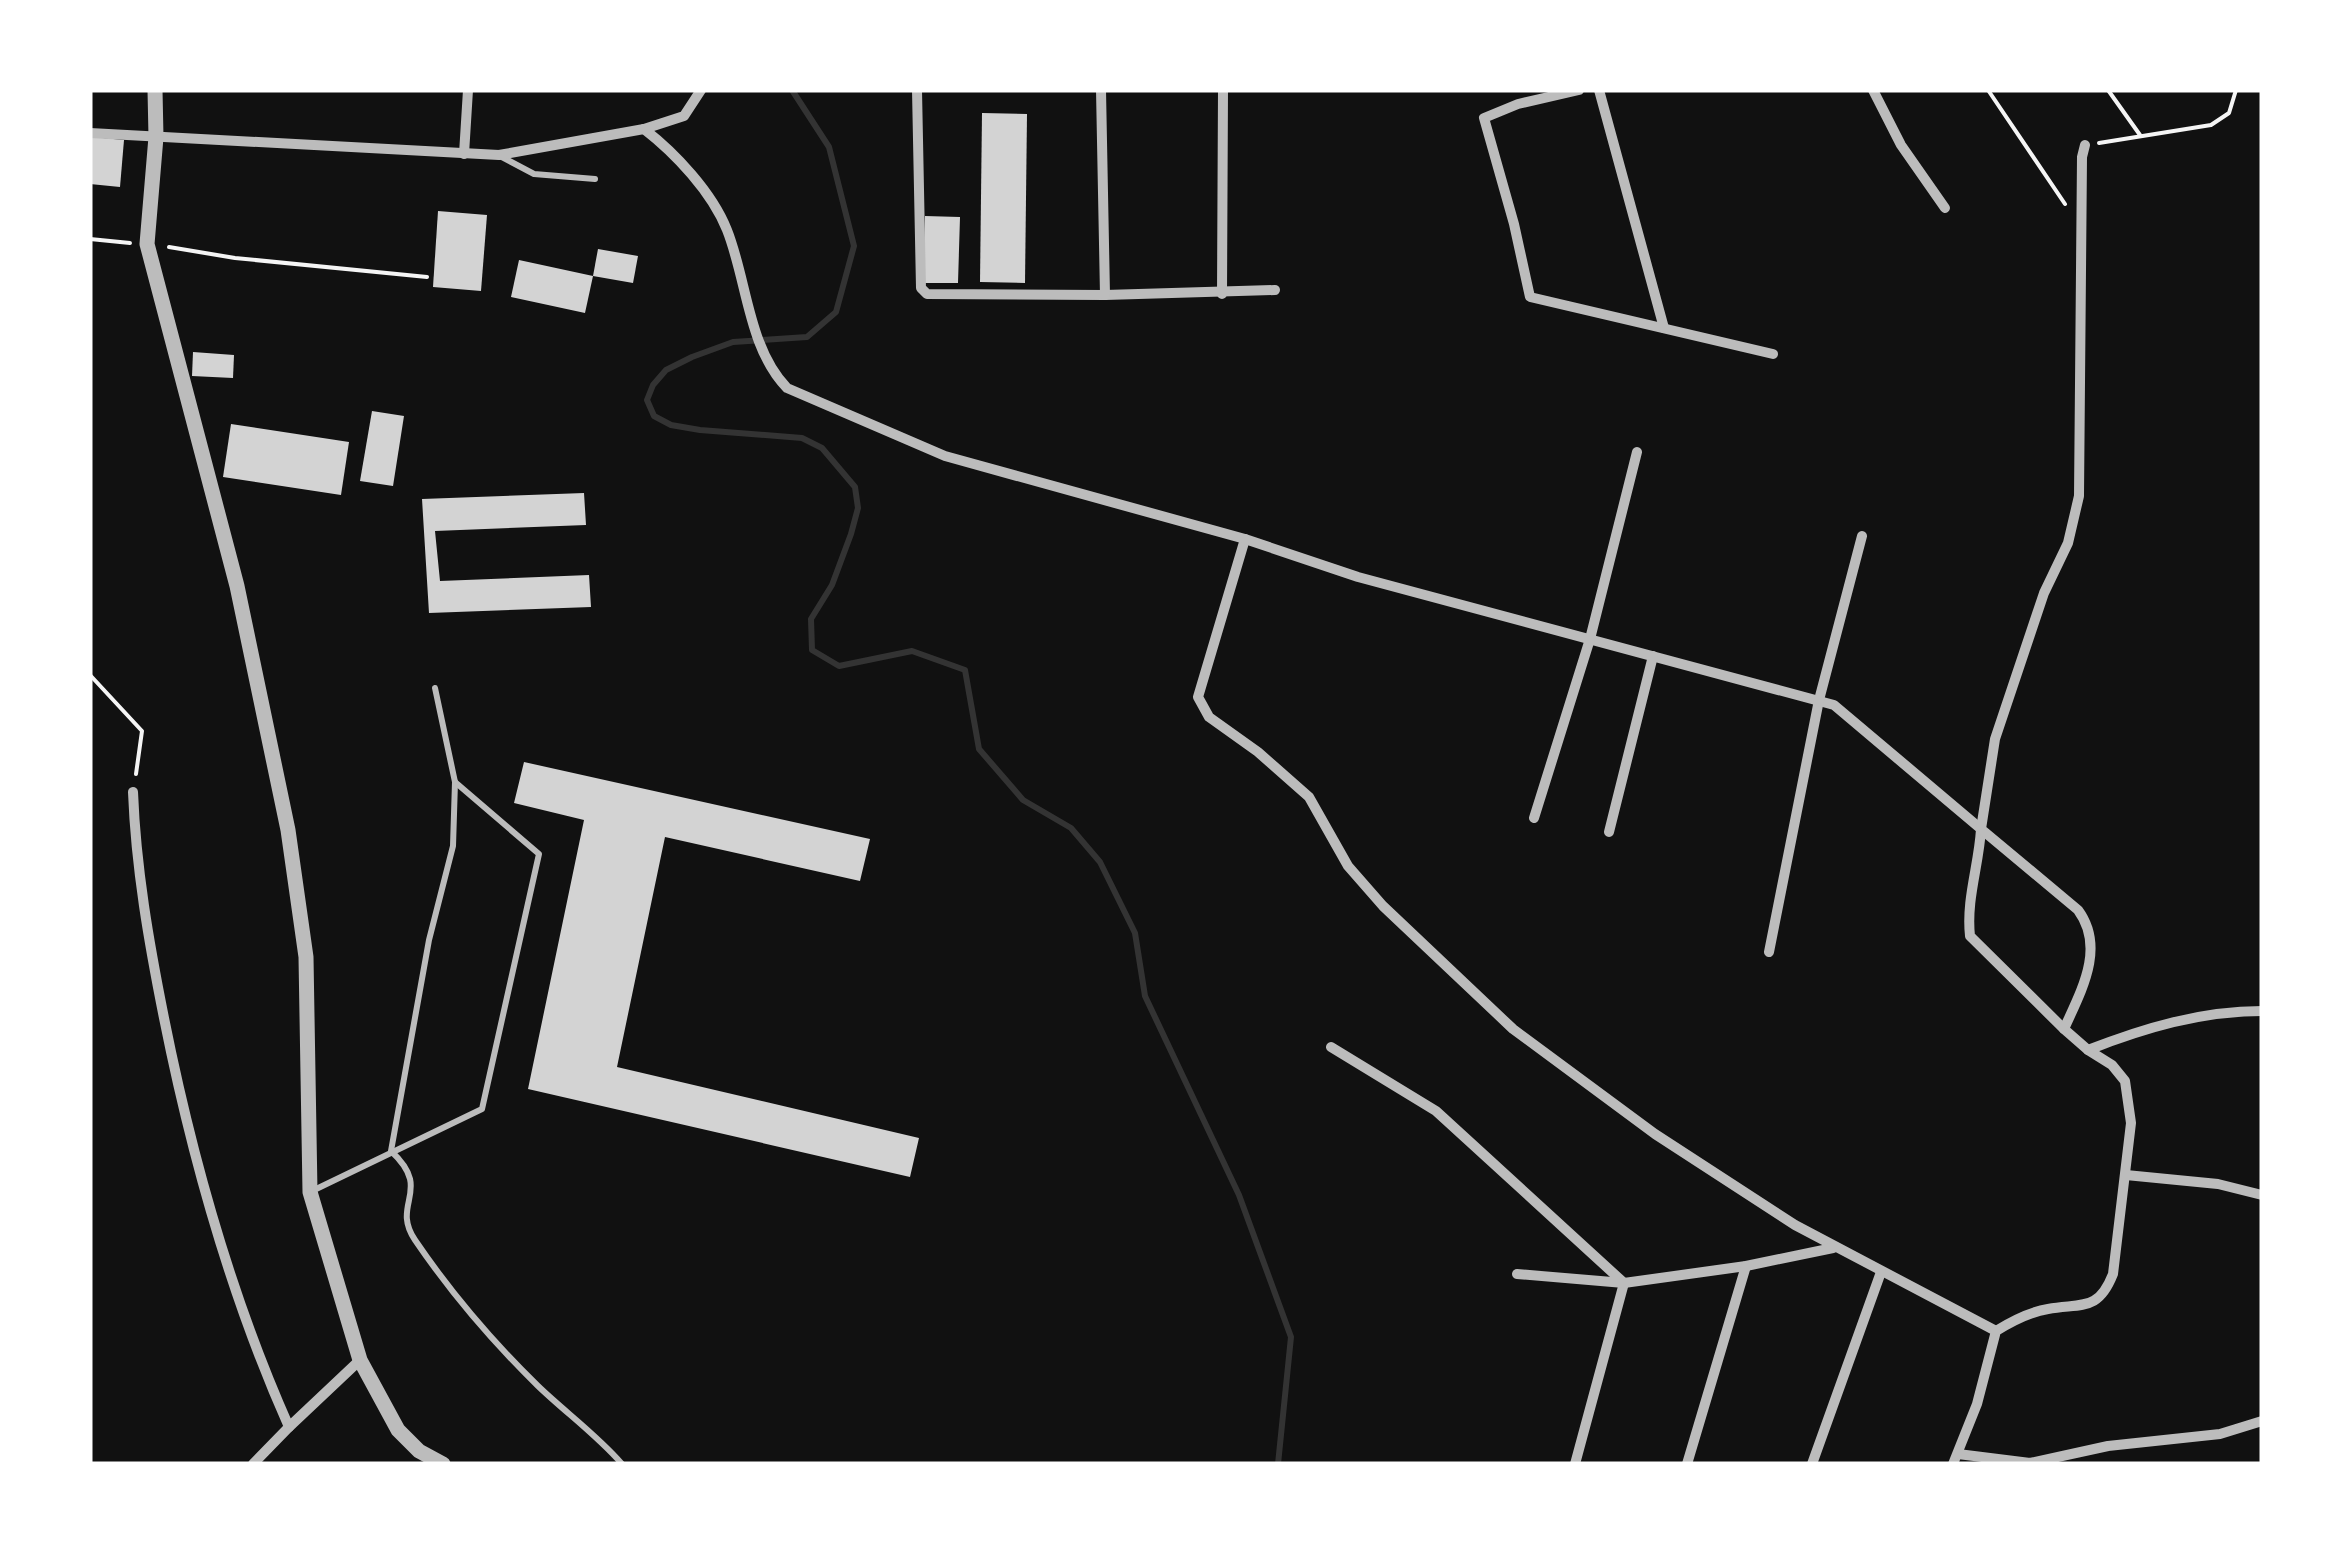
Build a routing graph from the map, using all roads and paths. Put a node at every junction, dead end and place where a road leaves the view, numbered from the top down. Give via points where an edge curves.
1 (155, 90) edge
2 (468, 90) edge
3 (701, 90) edge
4 (917, 90) edge
5 (1101, 90) edge
6 (1224, 90) edge
7 (1579, 90) edge
8 (1599, 90) edge
9 (1873, 90) edge
10 (1988, 90) edge
11 (2108, 90) edge
12 (2236, 90) edge
13 (644, 129) junction
14 (90, 133) edge
15 (2140, 135) junction
16 (156, 137) junction
17 (2085, 145) joint
18 (464, 154) junction
19 (499, 155) junction
20 (595, 178) dead end
21 (1945, 208) dead end
22 (2082, 228) junction
23 (90, 239) edge
24 (147, 244) junction
25 (427, 276) dead end
26 (1275, 290) dead end
27 (1222, 294) junction
28 (1106, 295) junction
29 (1664, 328) junction
30 (1773, 354) dead end
31 (1637, 452) dead end
32 (1862, 536) dead end
33 (1245, 539) junction
34 (1590, 640) junction
35 (1653, 656) junction
36 (90, 675) edge
37 (435, 688) dead end
38 (1819, 700) junction
39 (455, 782) junction
40 (133, 792) joint
41 (1534, 818) dead end
42 (1981, 828) junction
43 (1609, 832) dead end
44 (1769, 952) dead end
45 (2262, 1011) edge
46 (2064, 1029) junction
47 (1330, 1047) dead end
48 (2088, 1050) junction
49 (391, 1151) junction
50 (2126, 1175) junction
51 (310, 1192) junction
52 (2262, 1194) edge
53 (1833, 1248) junction
54 (1746, 1266) junction
55 (1881, 1272) junction
56 (1517, 1274) dead end
57 (1624, 1283) junction
58 (1996, 1331) junction
59 (360, 1360) junction
60 (2262, 1421) edge
61 (289, 1426) junction
62 (1956, 1459) edge
63 (253, 1464) edge
64 (443, 1464) edge
65 (622, 1464) edge
66 (1575, 1464) edge
67 (1687, 1464) edge
68 (1812, 1464) edge

1 - 16 street
2 - 18 street
3 - 13 street via 684,116
4 - 28 street via 921,288 927,294
5 - 28 street
6 - 27 street
7 - 29 street via 1484,118 1530,298
8 - 29 street
9 - 21 street
10 - 22 path
11 - 15 path
12 - 15 path via 2229,114 2211,124
13 - 19 street
13 - 33 street via 666,146 726,226 763,349 787,388 945,456
14 - 16 street
15 - 17 path
16 - 18 street
16 - 24 street
17 - 22 street
18 - 19 street
19 - 20 lane via 534,174
22 - 42 street via 2080,496 1995,739
23 - 24 path
24 - 25 path
24 - 51 street via 237,586 288,830 306,957
26 - 27 street
27 - 28 street
29 - 30 street
31 - 34 street
32 - 38 street
33 - 34 street
33 - 53 street via 1198,698 1209,717 1310,797 1348,866 1513,1029 1655,1134
34 - 35 street
34 - 41 street
35 - 38 street
35 - 43 street
36 - 40 path via 142,731
37 - 39 lane
38 - 42 street via 1834,705
38 - 44 street
39 - 49 lane via 452,846
39 - 49 lane via 538,854 482,1110
40 - 61 street via 145,922 178,1090 224,1258
42 - 46 street via 1970,936
42 - 46 street via 2086,921 2092,938 2088,974
45 - 48 street via 2187,1018
46 - 48 street
47 - 57 street via 1436,1111
48 - 50 street via 2124,1082 2131,1123
49 - 51 lane
49 - 65 lane via 411,1174 406,1218 412,1236 465,1308
50 - 52 street
50 - 58 street via 2107,1290 2083,1306 2046,1309
51 - 59 street
53 - 54 street
53 - 55 street
54 - 57 street
54 - 67 street
55 - 58 street
55 - 68 street
56 - 57 street
57 - 66 street
58 - 62 street
59 - 61 street
59 - 64 street via 398,1430
60 - 62 street via 2220,1434 2108,1446 2030,1463
61 - 63 street

